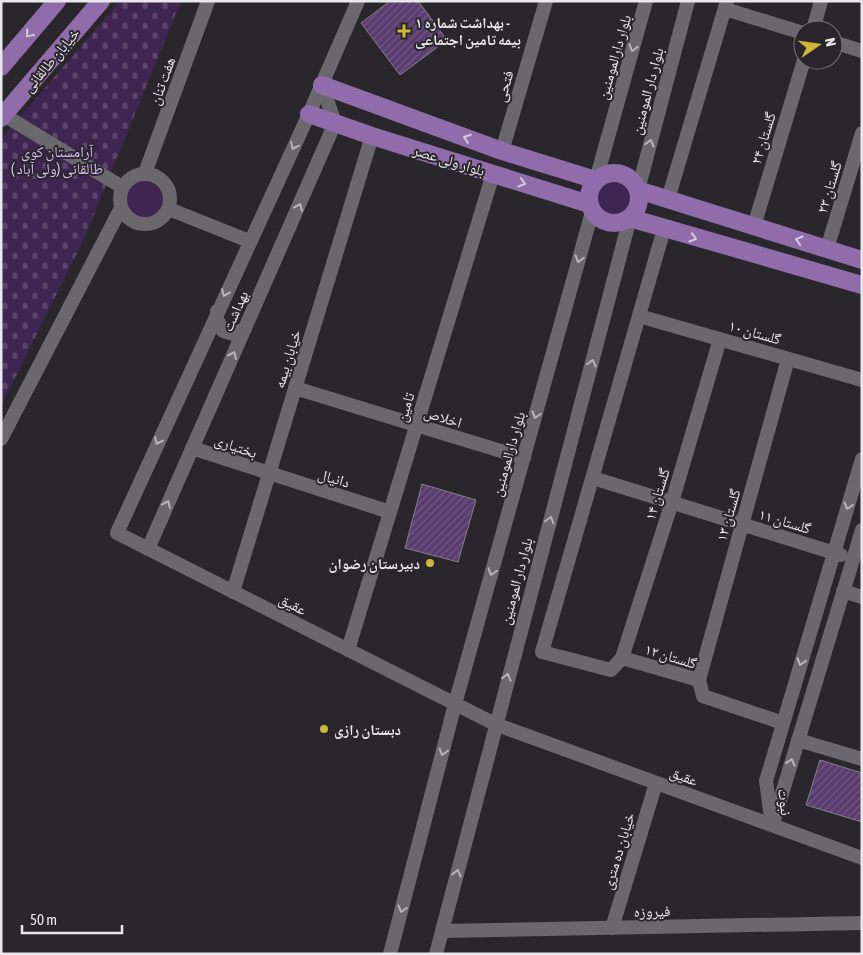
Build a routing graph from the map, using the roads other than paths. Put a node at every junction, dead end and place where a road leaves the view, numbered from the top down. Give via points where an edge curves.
1 (57, 1) edge
2 (101, 1) edge
3 (208, 1) edge
4 (358, 1) edge
5 (546, 1) edge
6 (646, 1) edge
7 (688, 1) edge
8 (821, 1) edge
9 (726, 5) edge
10 (815, 20) edge
11 (793, 29) edge
12 (843, 45) edge
13 (862, 51) edge
14 (1, 67) edge
15 (801, 70) edge
16 (322, 86) junction
17 (309, 114) junction
18 (3, 117) edge
19 (335, 123) junction
20 (862, 133) edge
21 (372, 136) junction
22 (502, 151) junction
23 (146, 173) junction
24 (493, 174) junction
25 (596, 180) junction
26 (122, 187) junction
27 (638, 190) junction
28 (668, 199) junction
29 (121, 208) junction
30 (168, 208) junction
31 (591, 208) junction
32 (630, 218) junction
33 (754, 226) junction
34 (664, 229) junction
35 (249, 241) junction
36 (828, 249) junction
37 (862, 260) edge
38 (862, 285) edge
39 (217, 311) junction
40 (639, 316) junction
41 (245, 328) junction
42 (720, 339) junction
43 (788, 358) junction
44 (862, 380) edge
45 (295, 388) junction
46 (416, 426) junction
47 (1, 439) edge
48 (192, 448) junction
49 (524, 458) junction
50 (862, 459) edge
51 (269, 475) junction
52 (593, 478) junction
53 (672, 502) junction
54 (390, 512) junction
55 (742, 524) junction
56 (862, 530) edge
57 (117, 532) joint
58 (148, 549) junction
59 (834, 553) junction
60 (853, 559) junction
61 (843, 591) junction
62 (233, 592) junction
63 (862, 597) edge
64 (348, 650) junction
65 (622, 658) junction
66 (699, 680) junction
67 (455, 704) junction
68 (783, 723) junction
69 (495, 724) junction
70 (798, 740) junction
71 (862, 759) edge
72 (656, 783) junction
73 (772, 825) junction
74 (862, 858) edge
75 (862, 923) edge
76 (612, 928) junction
77 (442, 931) junction
78 (390, 954) edge
79 (436, 954) edge

1 -> 14 main road
2 - 18 main road, خیابان طالقانی
3 - 23 street, هفت تنان
4 - 16 street, بهداشت
5 - 22 street, فتحی
6 -> 25 street, بلوار دارالمومنین
27 -> 7 street, بلوار دار المومنین
8 - 10 street
9 - 11 street
9 - 28 street
12 - 13 street
15 - 33 street, گلستان ۲۴
16 - 17 street, بهداشت
16 - 19 street
22 -> 16 main road, بلوار ولی عصر
17 - 19 main road, بلوار ولی عصر
17 -> 35 street, بهداشت
18 - 26 street
19 - 21 main road, بلوار ولی عصر
41 -> 19 street, بهداشت
20 - 36 street, گلستان ۲۳
21 - 24 main road, بلوار ولی عصر
21 - 45 street, خیابان بیمه
22 - 25 main road, بلوار ولی عصر
23 - 26 street via 130,178
23 - 30 street via 154,174 166,185 170,192
24 -> 31 main road, بلوار ولی عصر
24 - 46 street, تامین
25 - 27 main road via 611,173 620,174
25 - 31 main road via 591,187
26 - 29 street
27 - 28 main road
27 - 32 main road via 638,205
28 - 33 main road
29 - 30 street via 132,221 149,224 157,221
29 - 47 street
30 - 35 street
31 - 32 main road via 598,218 614,224
31 -> 49 street, بلوار دارالمومنین
32 - 34 main road
69 -> 32 street, بلوار دار المومنین
36 -> 33 main road
34 -> 38 main road
34 - 40 street
35 -> 39 street, بهداشت
36 - 37 main road
39 - 41 street via 216,319 223,331 233,334
39 -> 57 street, بهداشت
40 - 42 street, گلستان ۱۰
40 - 52 street
48 -> 41 street, بهداشت
42 - 43 street, گلستان ۱۰
42 - 53 street, گلستان ۱۴
43 - 44 street, گلستان ۱۰
43 - 55 street, گلستان ۱۳
45 - 46 street, اخلاص
45 - 51 street, خیابان بیمه
46 - 49 street, اخلاص
46 - 54 street, تامین
48 - 51 street, بختیاری
58 -> 48 street, بهداشت
49 -> 67 street, بلوار دارالمومنین
50 -> 59 street, نبوت
51 - 54 street, دانیال
51 - 62 street, خیابان بیمه
52 - 53 street, گلستان ۱۱
52 - 65 street, گلستان ۱۲ via 542,652 611,670
53 - 55 street, گلستان ۱۱
53 - 65 street, گلستان ۱۴
54 - 64 street, تامین
55 - 59 street, گلستان ۱۱
55 - 66 street, گلستان ۱۳
56 - 60 street, نبوت
57 - 58 street, عقیق
58 - 62 street, عقیق
59 - 60 street, گلستان ۱۱
59 -> 68 street, نبوت
60 - 61 street, نبوت
61 - 63 street
61 - 70 street, نبوت
62 - 64 street, عقیق
64 - 67 street, عقیق
65 - 66 street, گلستان ۱۲
66 - 68 street, گلستان ۱۲ via 703,696
67 - 69 street, عقیق
67 -> 78 street
68 - 73 street, نبوت via 766,780
69 - 72 street, عقیق
77 -> 69 street, بلوار دار المومنین
70 - 71 street
73 -> 70 street, نبوت
72 - 73 street, عقیق
72 - 76 street, خیابان ده متری
73 - 74 street, عقیق
75 - 76 street, فیروزه
76 - 77 street, فیروزه
77 - 79 street, بلوار دار المومنین

